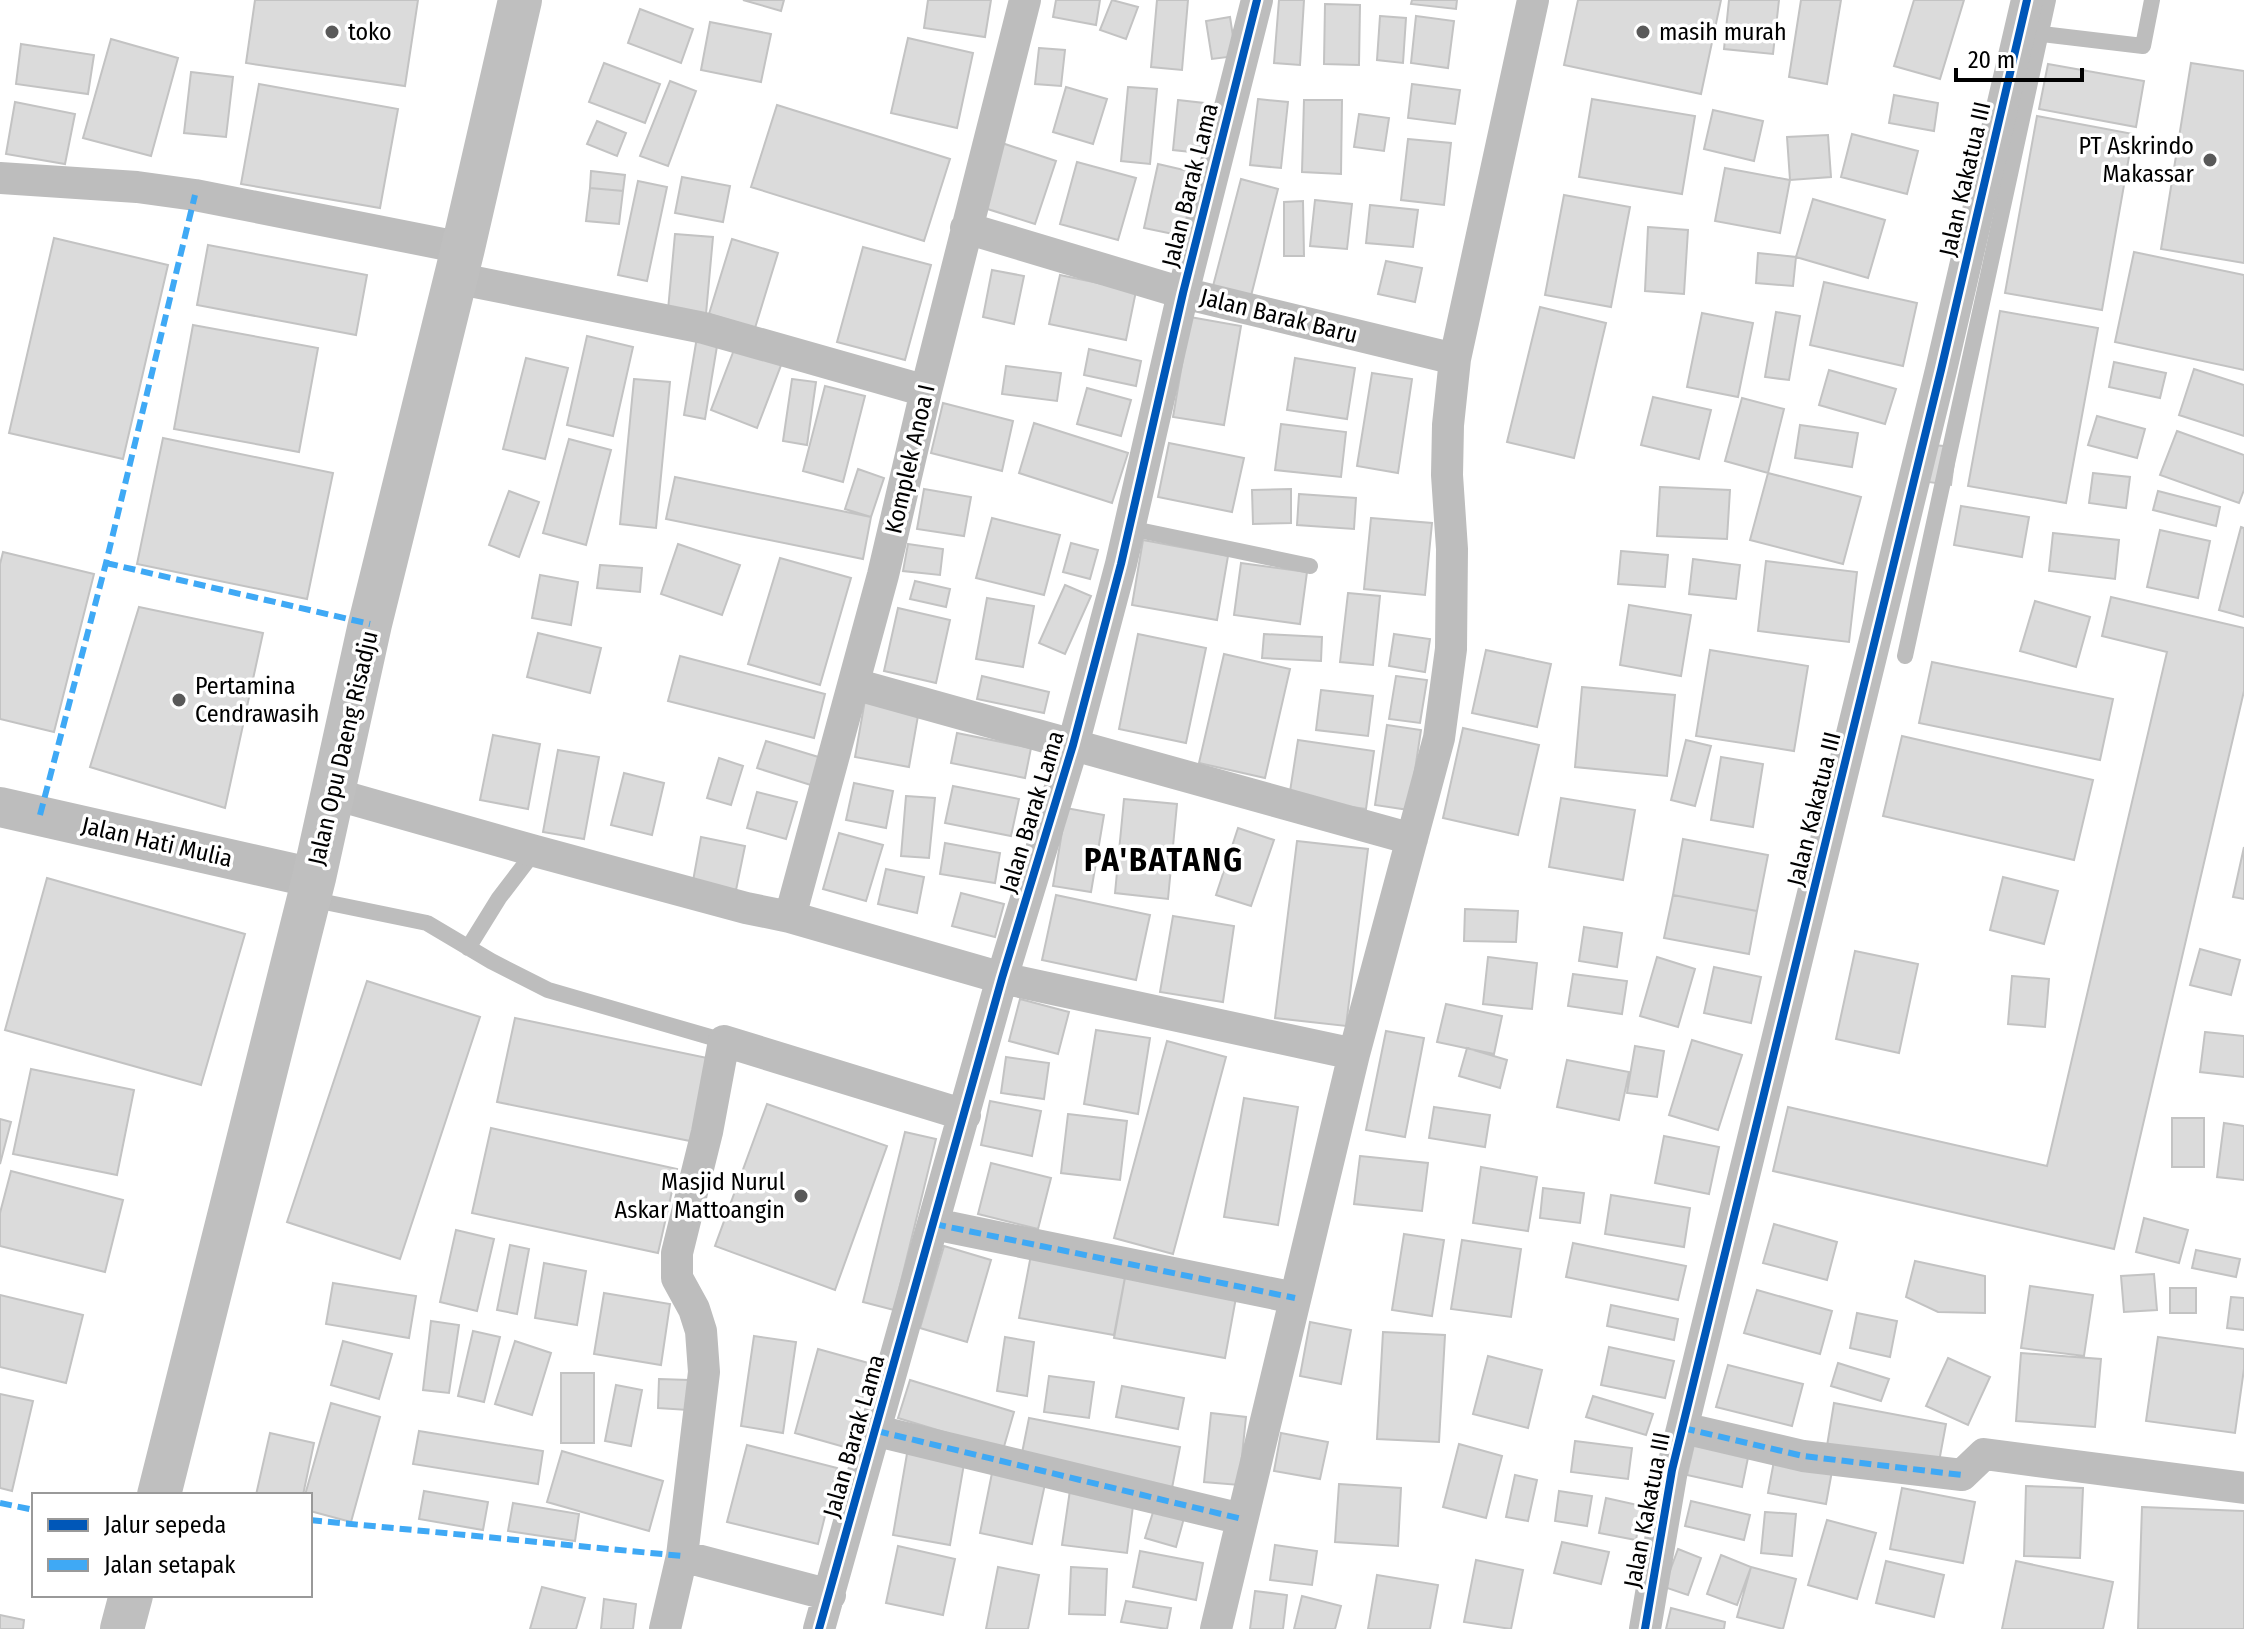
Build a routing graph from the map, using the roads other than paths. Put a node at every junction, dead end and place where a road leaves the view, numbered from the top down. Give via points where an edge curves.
1 (520, 0) edge
2 (1025, 0) edge
3 (1257, 0) edge
4 (1533, 0) edge
5 (2027, 0) edge
6 (2048, 0) edge
7 (2152, 0) edge
8 (2042, 34) junction
9 (0, 178) edge
10 (966, 228) junction
11 (459, 263) junction
12 (1183, 293) junction
13 (1455, 359) junction
14 (926, 391) junction
15 (1129, 528) junction
16 (1310, 566) dead end
17 (1905, 656) dead end
18 (854, 684) junction
19 (1073, 745) junction
20 (334, 794) junction
21 (0, 807) edge
22 (1412, 839) junction
23 (535, 851) junction
24 (311, 888) junction
25 (790, 917) junction
26 (468, 948) junction
27 (1002, 978) junction
28 (724, 1041) junction
29 (1354, 1054) junction
30 (965, 1115) junction
31 (934, 1224) junction
32 (1295, 1298) junction
33 (1683, 1428) junction
34 (877, 1431) junction
35 (2244, 1488) edge
36 (160, 1493) edge
37 (1242, 1519) junction
38 (682, 1556) junction
39 (830, 1595) junction
40 (130, 1597) edge
41 (122, 1629) edge
42 (665, 1629) edge
43 (819, 1629) edge
44 (1216, 1629) edge
45 (1645, 1629) edge

1 - 11 main road, Jalan Opu Daeng Risadju
2 - 10 street, Komplek Anoa I
3 - 12 street, Jalan Barak Lama
4 - 13 street
5 - 33 street, Jalan Kakatua III
6 - 8 lane
7 - 8 lane via 2143,46
8 - 17 lane
9 - 11 street via 195,195
10 - 12 street, Jalan Barak Baru
10 - 14 street, Komplek Anoa I
11 - 14 street
11 - 20 main road, Jalan Opu Daeng Risadju
12 - 13 street, Jalan Barak Baru
12 - 15 street, Jalan Barak Lama
13 - 22 street via 1447,475 1451,649 1439,738
14 - 18 street, Komplek Anoa I
15 - 16 lane
15 - 19 street, Jalan Barak Lama
18 - 19 street
18 - 25 street, Komplek Anoa I
19 - 22 street
19 - 27 street, Jalan Barak Lama
20 - 23 street
20 - 24 main road, Jalan Opu Daeng Risadju
21 - 24 street, Jalan Hati Mulia
22 - 29 street
23 - 25 street
23 - 26 lane
24 - 26 lane via 427,923
24 - 36 main road, Jalan Opu Daeng Risadju
25 - 27 street
26 - 28 lane via 548,990
27 - 29 street
27 - 30 street, Jalan Barak Lama
28 - 30 street
28 - 38 street via 677,1253 677,1278 701,1331 704,1372
29 - 32 street
30 - 31 street, Jalan Barak Lama
31 - 32 street
31 - 34 street, Jalan Barak Lama
32 - 37 street
33 - 35 street via 1803,1456 1962,1475 1984,1454
33 - 45 street, Jalan Kakatua III
34 - 37 street
34 - 39 street, Jalan Barak Lama
37 - 44 street
38 - 39 street
38 - 42 street
39 - 43 street, Jalan Barak Lama
40 - 41 main road

